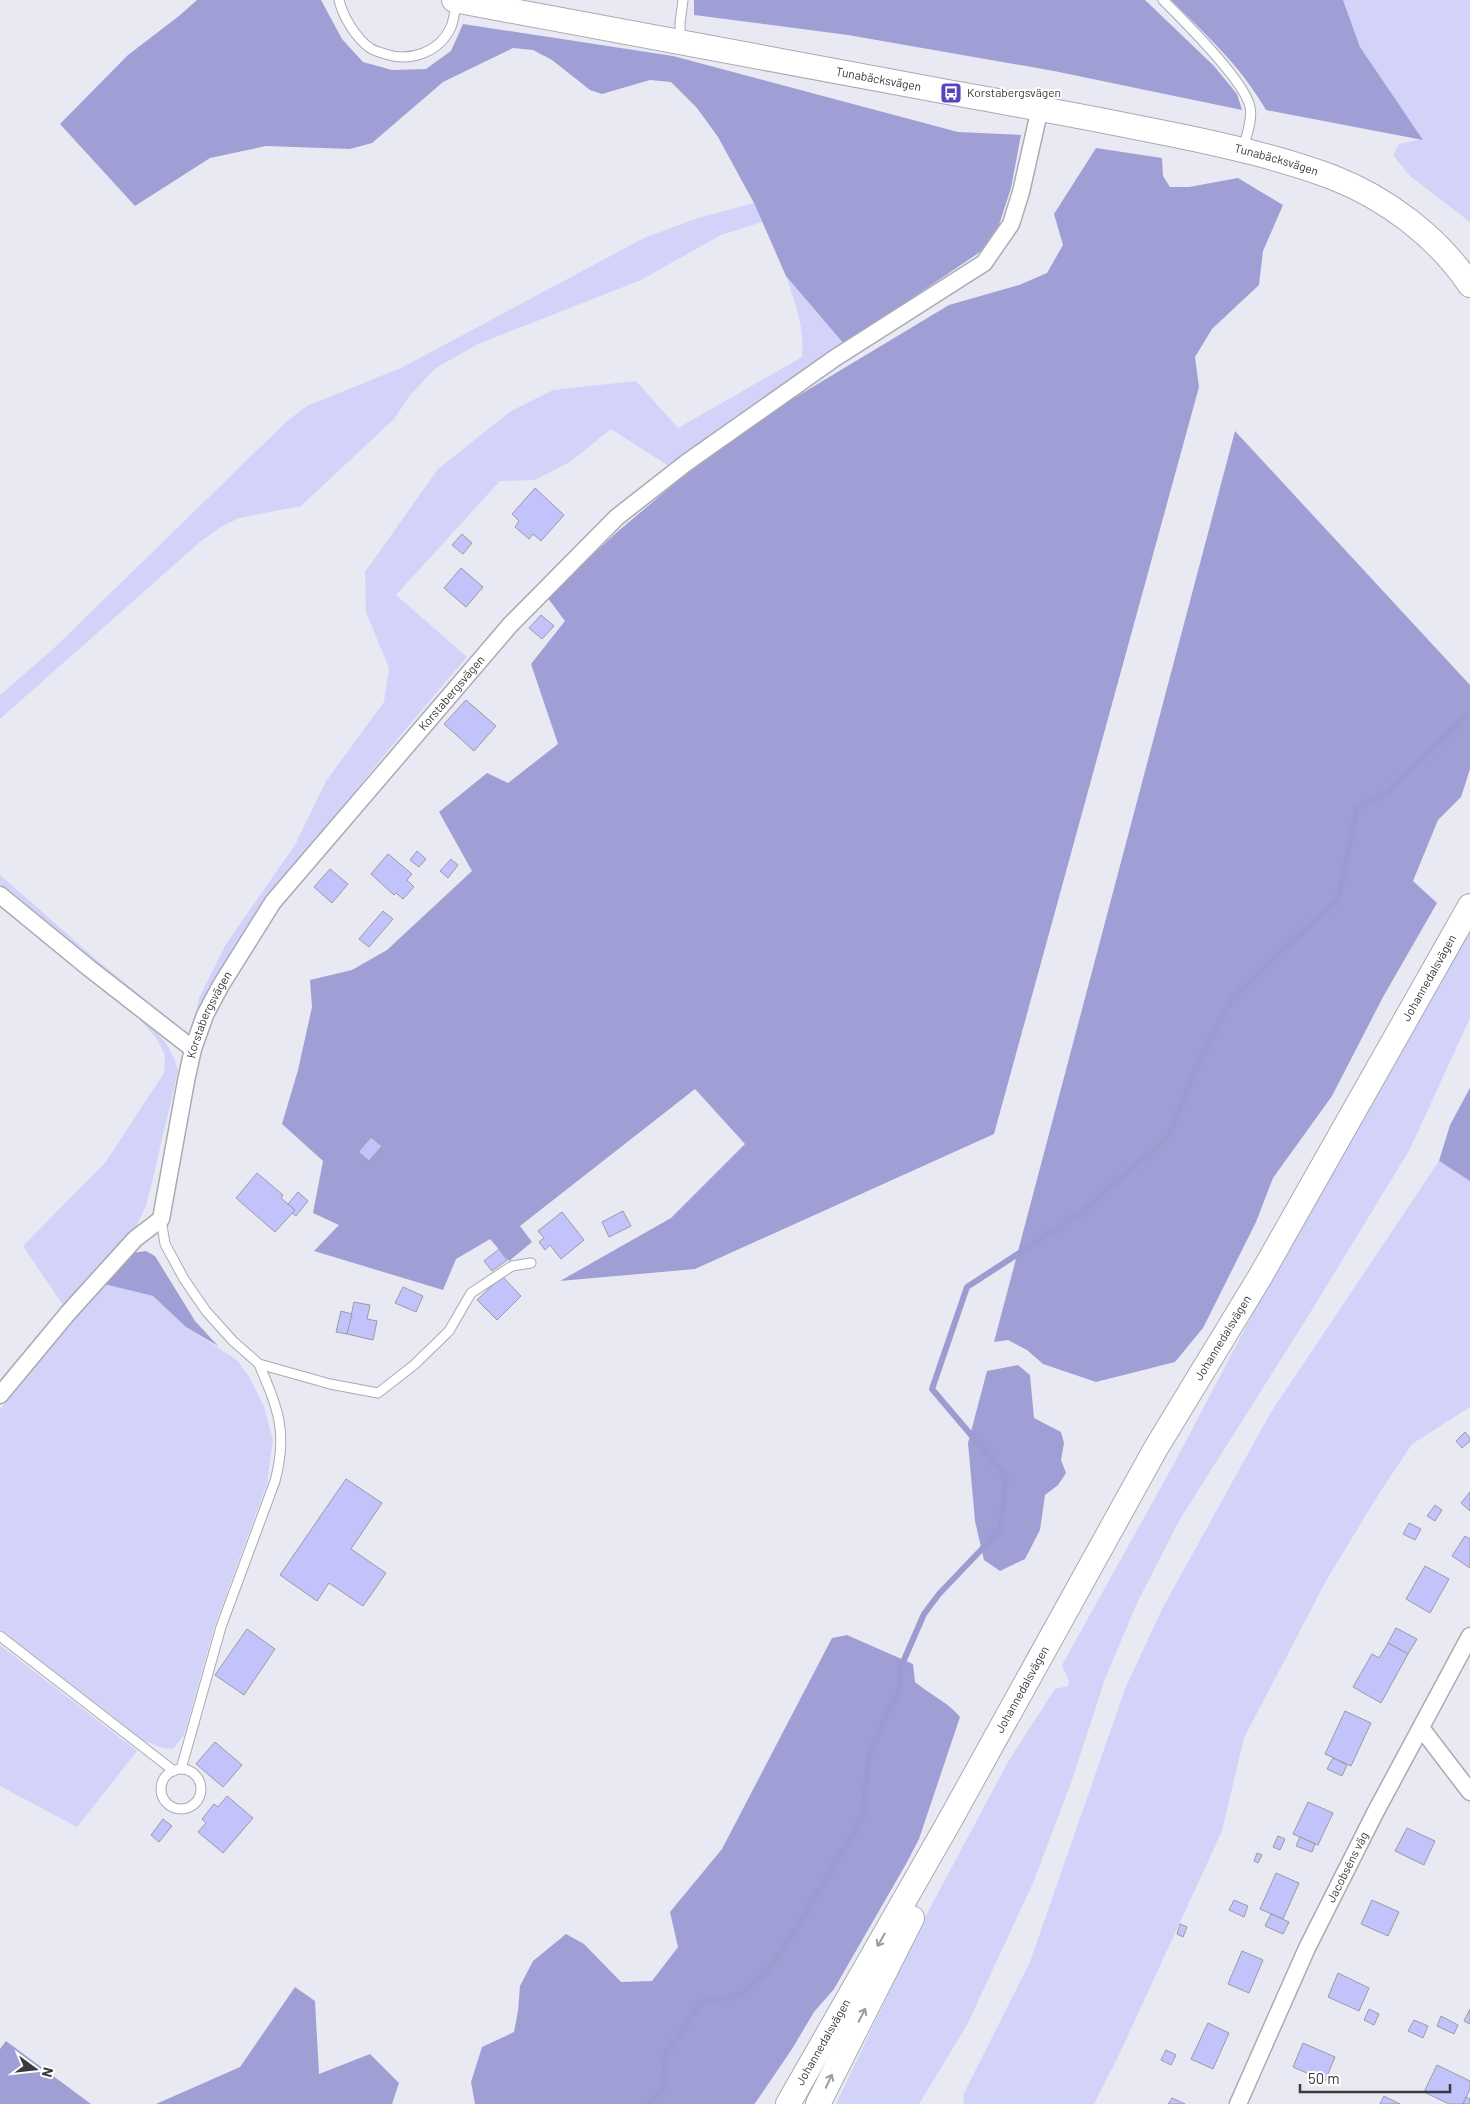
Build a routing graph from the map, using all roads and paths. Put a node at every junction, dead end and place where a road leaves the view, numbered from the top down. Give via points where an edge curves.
1 (339, 0) edge
2 (456, 0) edge
3 (683, 0) edge
4 (1163, 0) edge
5 (680, 41) junction
6 (1040, 108) junction
7 (1243, 150) junction
8 (1470, 285) edge
9 (0, 895) edge
10 (1468, 907) edge
11 (193, 1049) junction
12 (161, 1219) junction
13 (531, 1262) dead end
14 (1260, 1277) junction
15 (259, 1364) junction
16 (0, 1396) edge
17 (0, 1636) edge
18 (1470, 1636) edge
19 (1422, 1729) junction
20 (178, 1770) junction
21 (1470, 1792) edge
22 (788, 2104) edge
23 (818, 2104) edge
24 (1238, 2104) edge

1 - 2 lane via 356,34 371,49 393,56 417,56 436,46 450,28
2 - 5 main road, Tunabäcksvägen
3 - 5 lane
4 - 7 lane via 1223,64 1247,95 1251,109
5 - 6 main road, Tunabäcksvägen
6 - 7 main road, Tunabäcksvägen
6 - 11 street, Korstabergsvägen via 1011,224 984,263 835,358 686,463 617,517 511,624 274,902 204,1015
7 - 8 main road, Tunabäcksvägen via 1332,177 1378,200 1426,235
9 - 11 street
10 - 14 main road, Johannedalsvägen
11 - 12 street, Korstabergsvägen
12 - 15 lane via 165,1244 184,1279 206,1311
12 - 16 street via 135,1239 68,1313
13 - 15 lane via 512,1266 471,1293 449,1331 414,1365 378,1393 330,1384
14 -> 22 main road, Johannedalsvägen via 1156,1448
23 -> 14 main road, Johannedalsvägen via 957,1831 1170,1454
15 - 20 lane via 280,1418 281,1458 276,1481 221,1627
17 - 20 lane
18 - 19 street, Jacobséns väg
19 - 21 street
19 - 24 street, Jacobséns väg via 1307,1948
20 - 20 lane via 164,1779 161,1793 168,1805 181,1809 194,1804 201,1793 201,1786 194,1774

